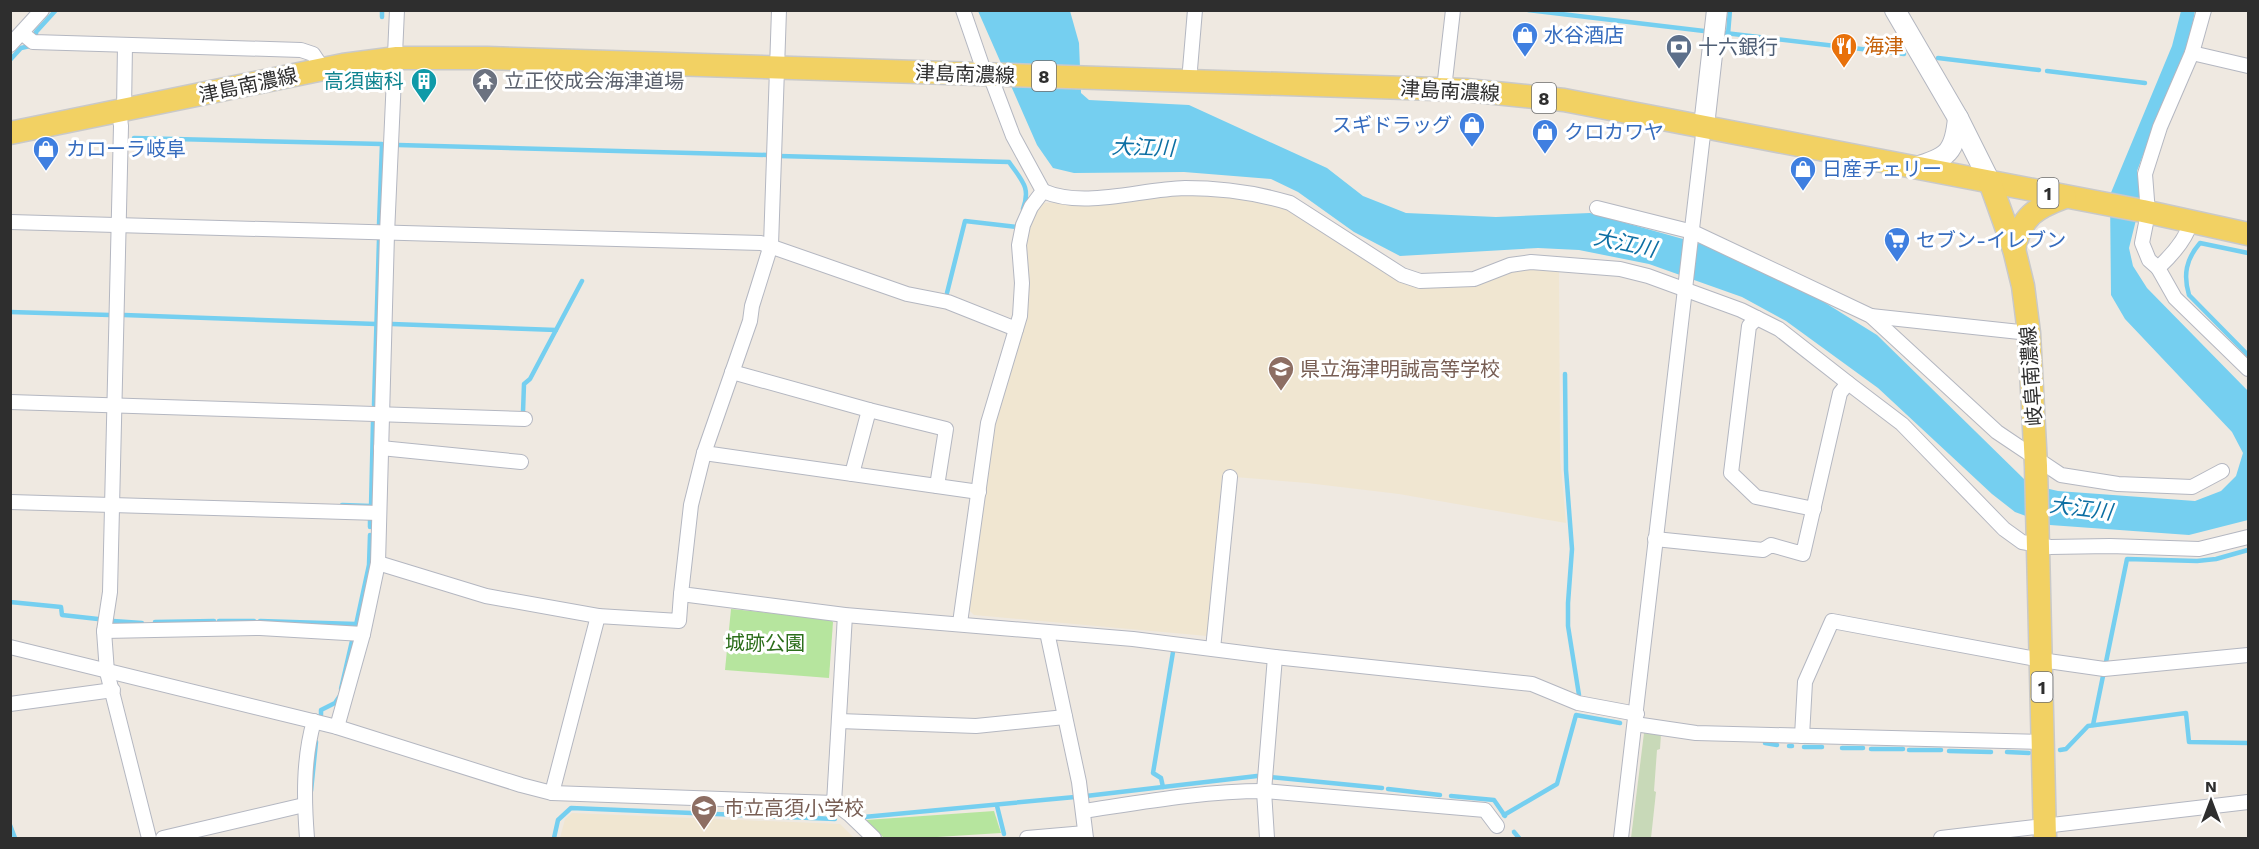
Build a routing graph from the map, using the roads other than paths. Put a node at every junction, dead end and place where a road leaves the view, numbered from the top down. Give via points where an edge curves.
1 (42, 10) edge
2 (397, 10) edge
3 (779, 10) edge
4 (963, 10) edge
5 (1195, 10) edge
6 (1453, 10) edge
7 (1717, 10) edge
8 (1894, 10) edge
9 (2204, 10) edge
10 (22, 33) junction
11 (10, 45) edge
12 (125, 45) junction
13 (2192, 53) junction
14 (397, 58) junction
15 (2248, 66) edge
16 (776, 67) junction
17 (323, 69) junction
18 (991, 75) junction
19 (1189, 81) junction
20 (1444, 89) junction
21 (121, 111) junction
22 (1958, 118) junction
23 (1704, 126) junction
24 (10, 133) edge
25 (1915, 167) junction
26 (1990, 182) junction
27 (1042, 191) junction
28 (2066, 196) junction
29 (1597, 208) dead end
30 (2146, 212) junction
31 (10, 222) edge
32 (2191, 222) junction
33 (119, 225) junction
34 (387, 234) junction
35 (1692, 234) junction
36 (2248, 234) edge
37 (771, 245) junction
38 (2014, 249) junction
39 (2158, 268) junction
40 (1685, 287) junction
41 (1871, 316) junction
42 (1757, 318) junction
43 (1016, 329) junction
44 (2029, 333) junction
45 (2248, 369) edge
46 (732, 372) junction
47 (1848, 383) junction
48 (10, 402) edge
49 (114, 406) junction
50 (869, 410) junction
51 (382, 414) junction
52 (525, 419) dead end
53 (381, 448) junction
54 (704, 453) junction
55 (521, 462) dead end
56 (2036, 463) junction
57 (2222, 471) dead end
58 (852, 474) junction
59 (1230, 477) dead end
60 (937, 486) junction
61 (979, 492) junction
62 (10, 502) edge
63 (112, 505) junction
64 (1814, 509) junction
65 (379, 513) junction
66 (2248, 537) edge
67 (1655, 539) junction
68 (2038, 541) junction
69 (378, 563) junction
70 (681, 594) junction
71 (845, 615) junction
72 (598, 616) junction
73 (960, 623) junction
74 (105, 631) junction
75 (1047, 632) junction
76 (363, 634) junction
77 (10, 647) edge
78 (1214, 649) junction
79 (2248, 655) edge
80 (1275, 657) junction
81 (2041, 660) junction
82 (107, 672) junction
83 (113, 690) junction
84 (10, 704) edge
85 (1065, 717) junction
86 (1636, 719) junction
87 (314, 721) junction
88 (839, 721) junction
89 (337, 727) junction
90 (1802, 736) junction
91 (2043, 742) junction
92 (1264, 791) junction
93 (552, 793) junction
94 (2248, 802) edge
95 (834, 803) junction
96 (304, 806) junction
97 (1083, 811) junction
98 (1497, 826) dead end
99 (2045, 832) edge
100 (1086, 836) edge
101 (149, 838) edge
102 (163, 838) edge
103 (307, 838) edge
104 (874, 838) edge
105 (1027, 838) edge
106 (1267, 838) edge
107 (1621, 838) edge
108 (1941, 838) edge

1 - 10 street
2 - 14 street
3 - 16 street
4 - 18 street
5 - 19 street
6 - 20 street
7 - 23 street
8 - 22 street
9 - 13 street
10 - 11 street
10 - 12 street via 33,42
12 - 17 street via 301,50 313,54
12 - 21 street
13 - 15 street
13 - 30 street via 2160,127 2145,174
14 - 16 main road, 津島南濃線 / 8
14 - 17 main road, 津島南濃線 / 8
14 - 34 street
16 - 18 main road, 津島南濃線 / 8
16 - 37 street
17 - 21 main road, 津島南濃線 / 8
18 - 19 main road, 津島南濃線 / 8
18 - 27 street via 1013,136
19 - 20 main road, 津島南濃線 / 8
20 - 23 main road, 津島南濃線 / 8 via 1564,100
21 - 24 main road, 津島南濃線 / 8
21 - 33 street
22 - 25 street via 1948,154
22 - 26 street
23 - 25 main road, 津島南濃線 / 8
23 - 35 street
25 - 26 main road, 津島南濃線 / 8
26 - 28 main road, 1
26 - 38 main road, 岐阜南濃線 / 1
27 - 40 street via 1072,198 1184,188 1271,197 1290,203 1402,275 1420,281 1474,279 1509,265 1531,262 1620,269
27 - 43 street via 1023,225 1019,244 1022,283
28 - 30 main road, 1
28 - 38 main road, 1 via 2044,205 2024,221
29 - 35 street
30 - 32 main road, 1
30 - 39 street via 2142,243 2149,260
31 - 33 street
32 - 36 main road, 1
32 - 39 street via 2171,256
33 - 34 street
33 - 49 street
34 - 37 street
34 - 51 street
35 - 40 street
35 - 41 street
37 - 43 street via 907,294 948,302
37 - 46 street
38 - 44 main road, 岐阜南濃線 / 1
39 - 45 street via 2175,298
40 - 42 street
40 - 67 street
41 - 44 street
41 - 56 street
42 - 47 street via 1779,329
42 - 64 street via 1749,326 1731,473 1756,497
43 - 61 street via 988,423
44 - 56 main road, 岐阜南濃線 / 1
46 - 50 street
46 - 54 street
47 - 64 street via 1840,393
47 - 68 street via 1902,424 2004,529 2022,542
48 - 49 street
49 - 51 street
49 - 63 street
50 - 58 street
50 - 60 street via 946,429
51 - 52 street
51 - 53 street
53 - 55 street
53 - 65 street
54 - 58 street
54 - 70 street via 691,505
56 - 57 street via 2061,475 2118,484 2192,487
56 - 68 main road, 岐阜南濃線 / 1
58 - 60 street
59 - 78 street
60 - 61 street
61 - 73 street
62 - 63 street
63 - 65 street
63 - 74 street
64 - 67 street via 1803,554 1771,545 1763,550
65 - 69 street
66 - 68 street via 2199,549
67 - 86 street
68 - 81 main road, 岐阜南濃線 / 1
69 - 72 street via 486,596
69 - 76 street
70 - 71 street
70 - 72 street via 679,621
71 - 73 street
71 - 88 street
72 - 93 street
73 - 75 street
74 - 76 street via 260,628
74 - 82 street
75 - 78 street
75 - 85 street
76 - 89 street
77 - 82 street
78 - 80 street
79 - 81 street via 2104,669
80 - 86 street via 1532,684 1578,703
80 - 92 street
81 - 90 street via 1832,621 1805,682
81 - 91 main road, 岐阜南濃線 / 1
82 - 83 street
82 - 87 street
83 - 84 street
83 - 101 street
85 - 88 street via 976,726
85 - 97 street
86 - 90 street via 1696,733
86 - 107 street
87 - 89 street
87 - 96 street via 308,742
88 - 95 street
89 - 93 street
90 - 91 street
91 - 99 main road, 岐阜南濃線 / 1
92 - 97 street via 1219,792
92 - 98 street via 1485,810
92 - 106 street
93 - 95 street
94 - 99 street
95 - 104 street
96 - 102 street
96 - 103 street
97 - 100 street
99 - 108 street
100 - 105 street

